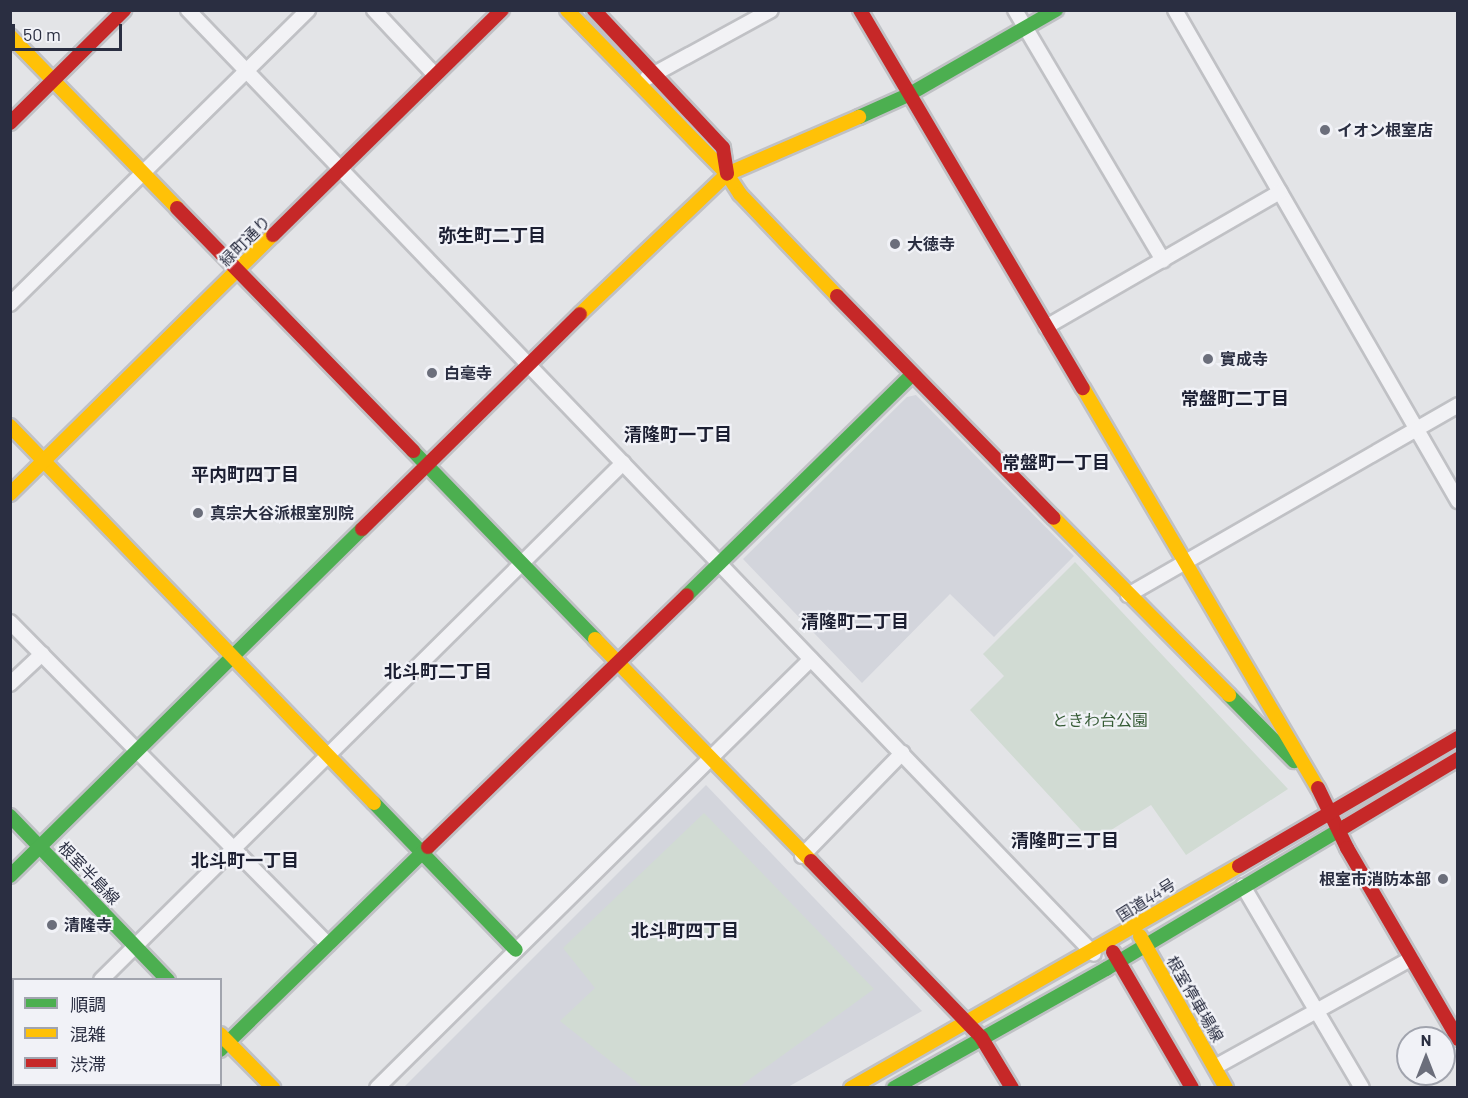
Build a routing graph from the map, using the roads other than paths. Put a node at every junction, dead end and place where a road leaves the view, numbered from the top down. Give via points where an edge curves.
1 (124, 10) edge
2 (188, 10) edge
3 (308, 10) edge
4 (374, 10) edge
5 (502, 10) edge
6 (567, 10) edge
7 (594, 10) edge
8 (771, 10) edge
9 (860, 10) edge
10 (1015, 10) edge
11 (1056, 10) edge
12 (1175, 10) edge
13 (1025, 28) junction
14 (10, 36) edge
15 (245, 71) junction
16 (654, 74) junction
17 (435, 75) junction
18 (53, 80) junction
19 (637, 84) junction
20 (908, 95) junction
21 (10, 123) edge
22 (340, 168) junction
23 (143, 173) junction
24 (727, 174) junction
25 (1280, 192) junction
26 (1163, 260) junction
27 (238, 272) junction
28 (10, 304) edge
29 (1046, 327) junction
30 (528, 366) junction
31 (912, 375) junction
32 (1458, 405) edge
33 (10, 426) edge
34 (1416, 429) junction
35 (45, 460) junction
36 (623, 463) junction
37 (426, 466) junction
38 (10, 494) edge
39 (1458, 501) edge
40 (1184, 562) junction
41 (720, 563) junction
42 (521, 566) junction
43 (1128, 595) junction
44 (10, 621) edge
45 (42, 654) junction
46 (234, 656) junction
47 (811, 659) junction
48 (616, 662) junction
49 (10, 684) edge
50 (1458, 738) edge
51 (138, 753) junction
52 (902, 753) junction
53 (328, 755) junction
54 (707, 759) junction
55 (1458, 759) edge
56 (1314, 781) junction
57 (1331, 810) junction
58 (10, 816) edge
59 (1339, 827) junction
60 (40, 846) junction
61 (232, 848) junction
62 (422, 852) junction
63 (802, 856) junction
64 (10, 876) edge
65 (1243, 885) junction
66 (1134, 927) junction
67 (1107, 943) junction
68 (328, 945) junction
69 (1145, 945) junction
70 (135, 946) junction
71 (516, 950) junction
72 (1092, 951) junction
73 (1411, 959) junction
74 (1112, 965) junction
75 (103, 978) edge
76 (166, 978) edge
77 (1318, 1012) junction
78 (965, 1022) junction
79 (981, 1037) junction
80 (1458, 1039) edge
81 (223, 1042) edge
82 (1215, 1067) junction
83 (273, 1088) edge
84 (377, 1088) edge
85 (851, 1088) edge
86 (894, 1088) edge
87 (1012, 1088) edge
88 (1192, 1088) edge
89 (1227, 1088) edge
90 (1362, 1088) edge

1 - 18 main road
2 - 15 street
3 - 15 street
4 - 17 street
5 - 17 main road, 緑町通り
6 - 19 main road
7 - 16 main road
8 - 16 street
9 - 20 main road
10 - 13 street
11 - 13 main road
12 - 25 street
13 - 20 main road
13 - 26 street
14 - 18 main road
15 - 22 street
15 - 23 street
16 - 19 street
16 - 24 main road via 723,148
17 - 22 main road, 緑町通り
18 - 21 main road
18 - 23 main road
19 - 24 main road
20 - 24 main road
20 - 29 main road
22 - 27 main road, 緑町通り
22 - 30 street
23 - 27 main road
23 - 28 street
24 - 30 main road
24 - 31 main road via 740,194
25 - 26 street
25 - 34 street
26 - 29 street
27 - 35 main road, 緑町通り
27 - 37 main road
29 - 40 main road
30 - 36 street
30 - 37 main road
31 - 41 main road
31 - 43 main road
32 - 34 street
33 - 35 main road
34 - 39 street
34 - 40 street
35 - 38 main road, 緑町通り
35 - 46 main road
36 - 41 street
36 - 42 street
37 - 42 main road
37 - 46 main road
40 - 43 street
40 - 56 main road
41 - 47 street
41 - 48 main road
42 - 48 main road
42 - 53 street
43 - 56 main road
44 - 45 street
45 - 49 street
45 - 51 street
46 - 51 main road
46 - 53 main road
47 - 52 street
47 - 54 street
48 - 54 main road
48 - 62 main road
50 - 57 main road, 国道44号
51 - 60 main road
51 - 61 street
52 - 63 street
52 - 72 street
53 - 61 street
53 - 62 main road
54 - 63 main road
54 - 71 street
55 - 59 main road
56 - 57 main road
57 - 59 main road
57 - 66 main road, 国道44号
58 - 60 main road, 根室半島線
59 - 65 main road
59 - 73 main road
60 - 64 main road
60 - 70 main road, 根室半島線
61 - 68 street
61 - 70 street
62 - 68 main road
62 - 71 main road
63 - 78 main road
65 - 69 main road
65 - 77 street
66 - 67 main road, 国道44号
66 - 69 main road, 根室停車場線
67 - 72 main road, 国道44号
67 - 74 main road
68 - 81 main road
69 - 74 main road
69 - 82 main road, 根室停車場線
70 - 75 street
70 - 76 main road, 根室半島線
71 - 84 street
72 - 74 street
72 - 78 main road, 国道44号
73 - 77 street
73 - 80 main road
74 - 79 main road
74 - 88 main road
77 - 82 street
77 - 90 street
78 - 79 main road
78 - 85 main road, 国道44号
79 - 86 main road
79 - 87 main road
81 - 83 main road
82 - 89 main road, 根室停車場線

